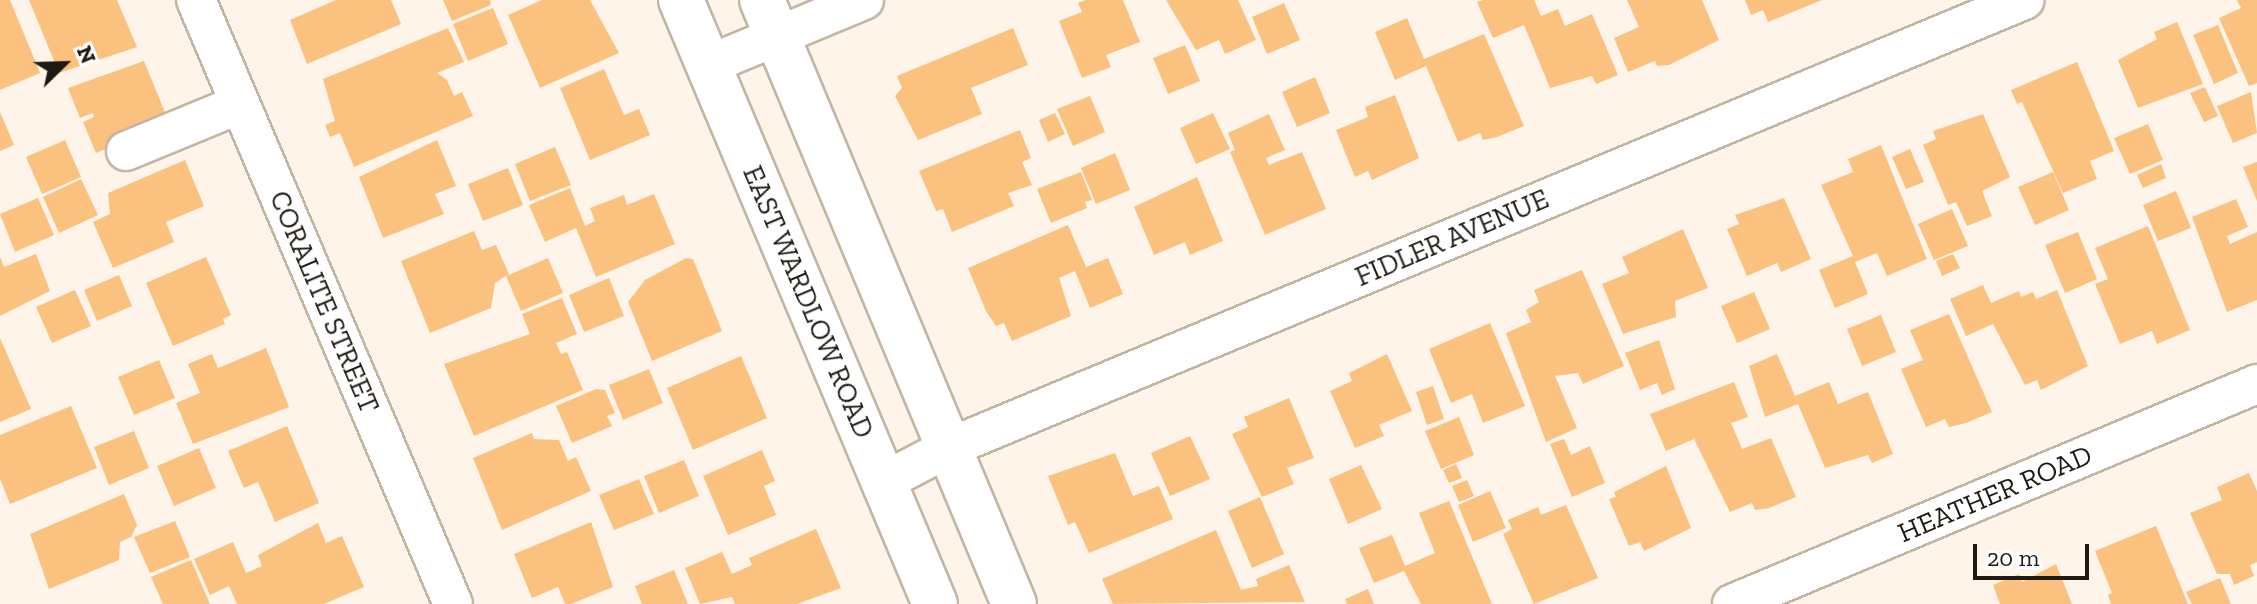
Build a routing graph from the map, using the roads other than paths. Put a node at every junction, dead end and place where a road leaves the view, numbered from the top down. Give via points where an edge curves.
1 (196, 0) edge
2 (681, 0) edge
3 (864, 0) edge
4 (2024, 0) edge
5 (769, 18) edge
6 (708, 65) junction
7 (240, 104) junction
8 (126, 151) dead end
9 (2257, 384) edge
10 (948, 448) junction
11 (883, 482) junction
12 (453, 604) edge
13 (935, 604) edge
14 (1014, 604) edge
15 (1732, 604) edge

1 - 7 street, CORALITE STREET
2 - 6 main road, EAST WARDLOW ROAD
3 - 5 street
4 - 10 street, FIDLER AVENUE
5 - 6 street
5 - 10 main road
6 - 11 main road, EAST WARDLOW ROAD
7 - 8 street
7 - 12 street, CORALITE STREET
9 - 15 street, HEATHER ROAD
10 - 11 street, FIDLER AVENUE
10 - 14 main road
11 - 13 main road, EAST WARDLOW ROAD

